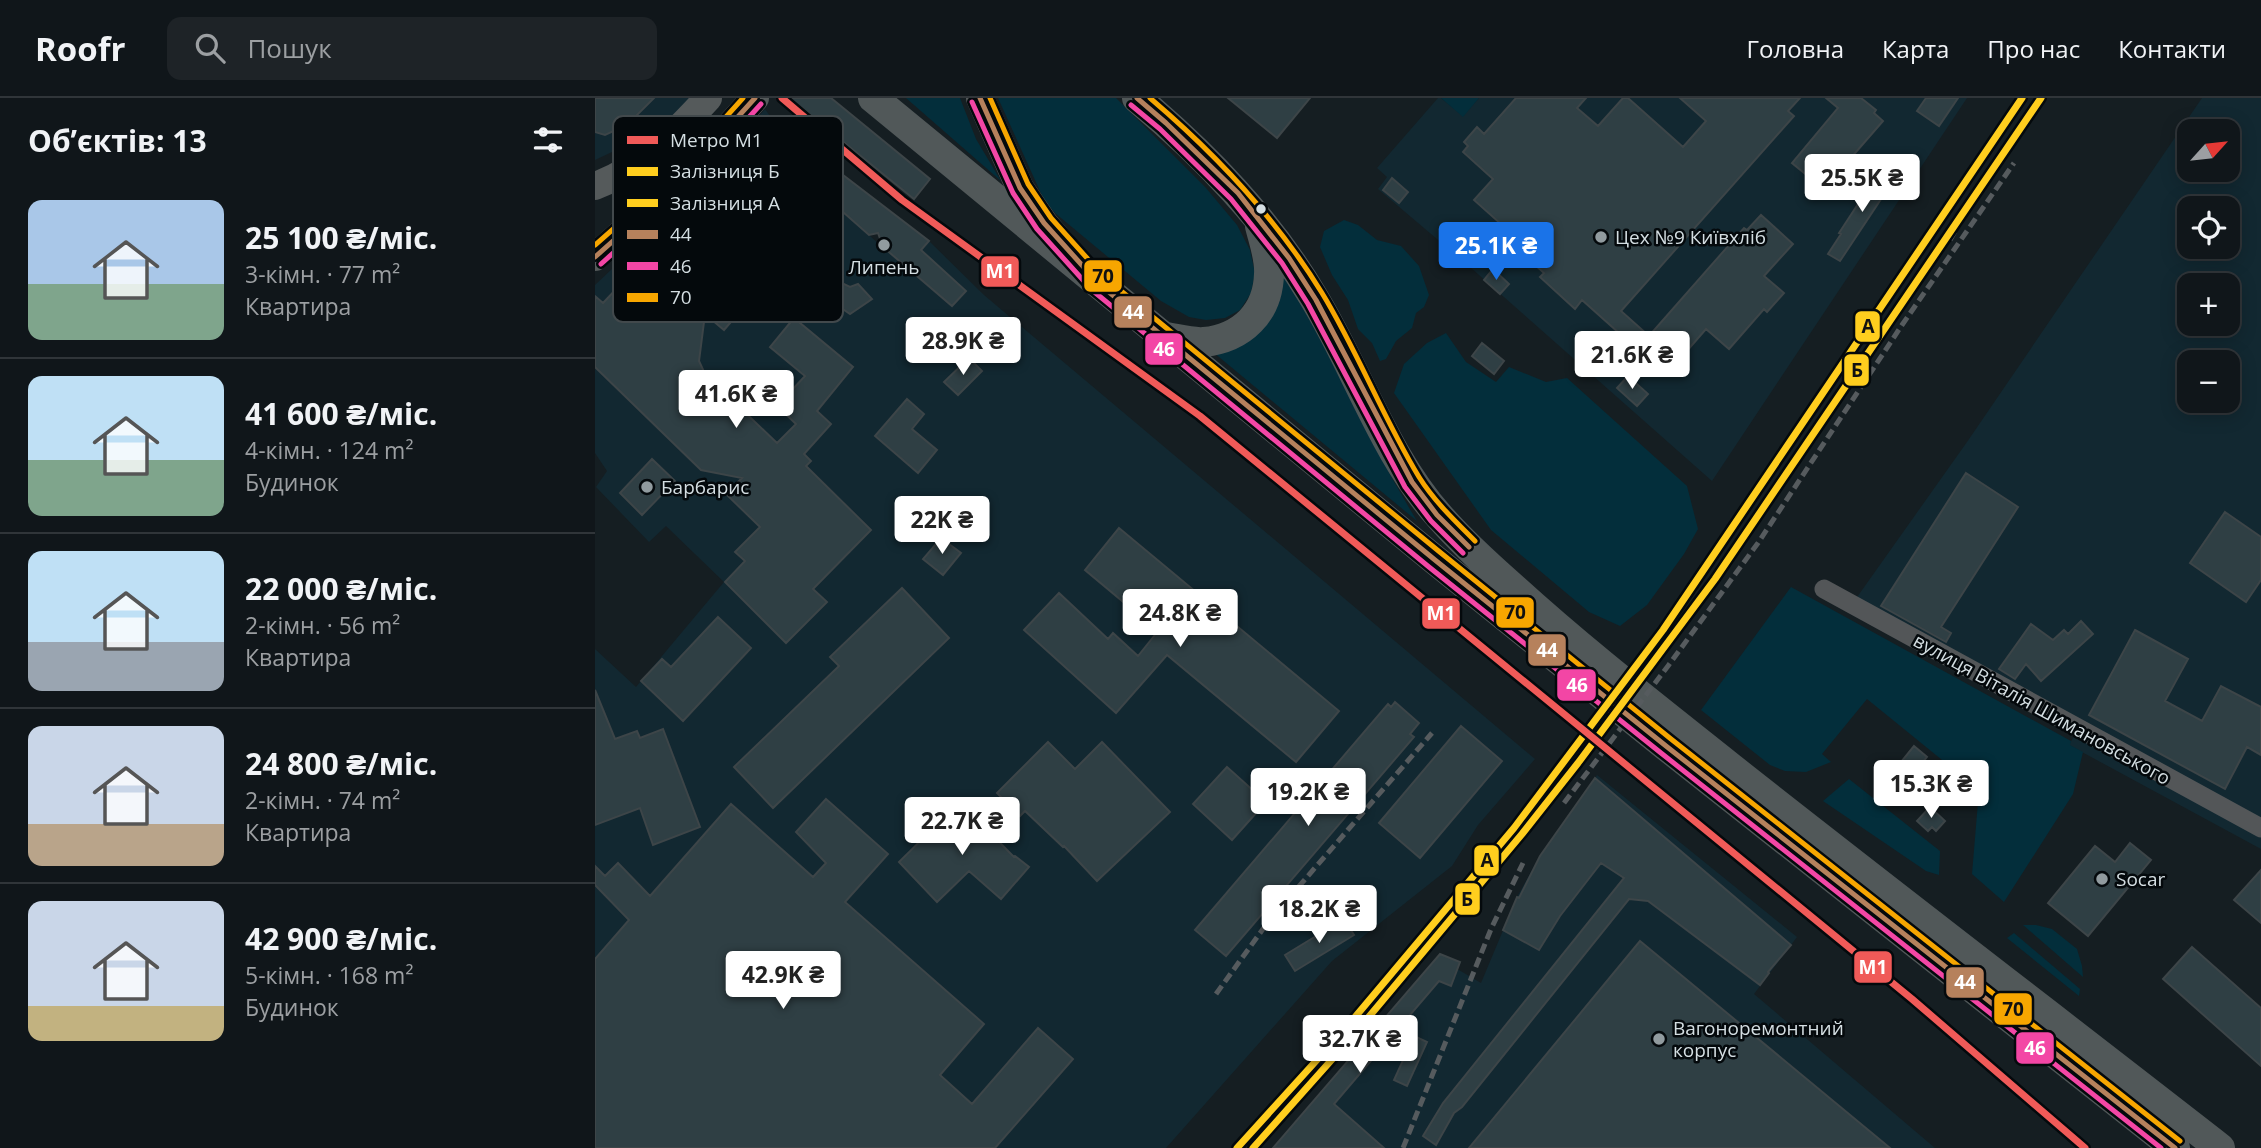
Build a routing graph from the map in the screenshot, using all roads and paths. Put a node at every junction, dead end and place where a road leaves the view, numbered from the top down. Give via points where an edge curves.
1 (708, 98) edge
2 (755, 98) edge
3 (873, 98) edge
4 (980, 98) edge
5 (1137, 98) edge
6 (1145, 98) edge
7 (691, 116) edge
8 (739, 116) edge
9 (1166, 123) junction
10 (613, 177) edge
11 (595, 186) edge
12 (1257, 214) junction
13 (613, 241) edge
14 (595, 257) edge
15 (1098, 283) junction
16 (1166, 337) junction
17 (1824, 589) dead end
18 (1552, 639) junction
19 (1672, 736) junction
20 (2261, 828) edge
21 (2175, 1148) edge
22 (2220, 1148) edge

1 - 7 main road
2 - 8 main road
3 - 15 main road
4 - 15 main road via 1020,188 1044,223
5 - 9 main road
6 - 9 main road
9 - 12 main road
10 - 11 main road
12 - 16 main road via 1269,273 1259,313 1233,335 1203,342
12 - 18 main road via 1316,300 1412,482
13 - 14 main road
15 - 16 main road
16 - 18 main road
17 - 20 street, вулиця Віталія Шимановського
18 - 19 main road
19 - 21 main road
19 - 22 main road

